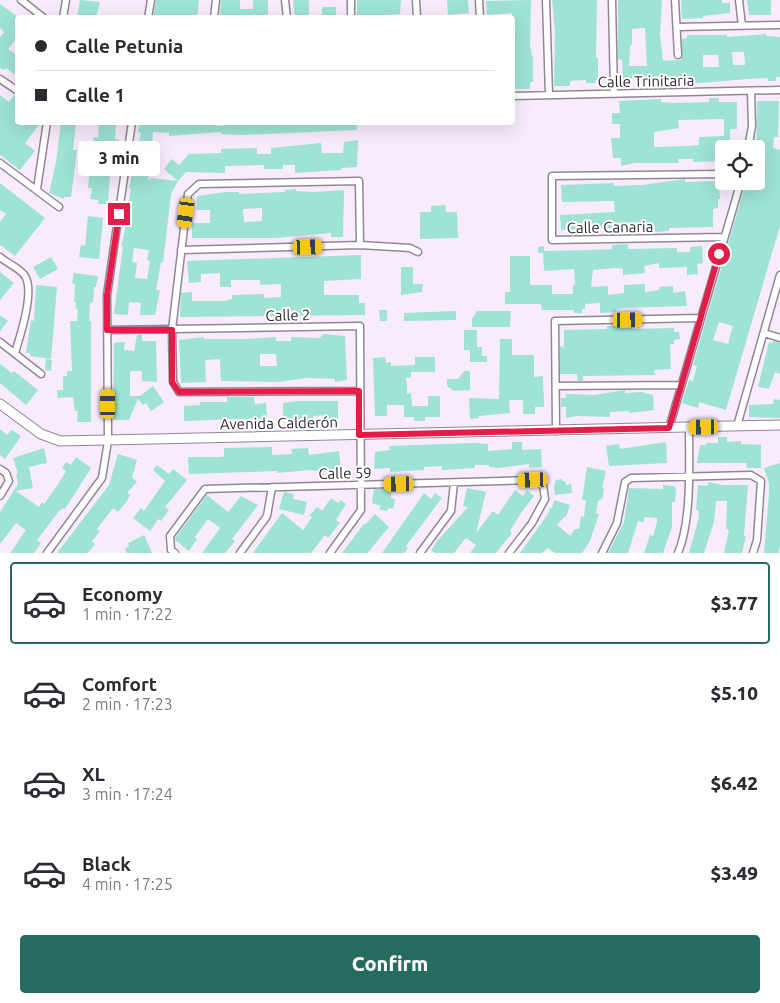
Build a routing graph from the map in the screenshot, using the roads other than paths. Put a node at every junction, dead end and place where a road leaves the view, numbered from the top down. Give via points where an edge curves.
1 (20, 0) edge
2 (66, 0) edge
3 (151, 0) edge
4 (216, 0) edge
5 (285, 0) edge
6 (351, 0) edge
7 (416, 0) edge
8 (479, 0) edge
9 (546, 0) edge
10 (612, 0) edge
11 (675, 0) edge
12 (740, 0) edge
13 (40, 15) edge
14 (64, 15) edge
15 (148, 15) edge
16 (214, 15) edge
17 (287, 15) edge
18 (351, 15) edge
19 (417, 15) edge
20 (480, 15) edge
21 (780, 25) edge
22 (742, 26) junction
23 (677, 27) junction
24 (678, 55) dead end
25 (0, 79) edge
26 (15, 90) edge
27 (780, 90) edge
28 (752, 91) junction
29 (614, 94) junction
30 (548, 95) junction
31 (515, 96) edge
32 (47, 125) edge
33 (132, 125) edge
34 (750, 140) edge
35 (0, 162) edge
36 (715, 174) edge
37 (37, 189) junction
38 (738, 190) edge
39 (58, 207) dead end
40 (724, 237) junction
41 (360, 245) junction
42 (181, 250) junction
43 (418, 252) dead end
44 (0, 257) edge
45 (780, 275) edge
46 (700, 318) junction
47 (107, 330) junction
48 (172, 330) junction
49 (764, 333) junction
50 (780, 338) edge
51 (0, 342) edge
52 (15, 353) junction
53 (41, 374) dead end
54 (680, 385) junction
55 (556, 386) junction
56 (359, 391) junction
57 (0, 404) edge
58 (780, 425) edge
59 (737, 426) junction
60 (688, 427) junction
61 (669, 428) junction
62 (556, 431) junction
63 (359, 435) junction
64 (108, 441) junction
65 (0, 469) edge
66 (689, 477) junction
67 (454, 483) junction
68 (362, 485) junction
69 (272, 487) junction
70 (0, 496) edge
71 (47, 553) edge
72 (175, 553) edge
73 (240, 553) edge
74 (330, 553) edge
75 (420, 553) edge
76 (509, 553) edge
77 (602, 553) edge
78 (678, 553) edge
79 (754, 553) edge

1 - 13 street
2 - 14 street
3 - 15 street
4 - 16 street
5 - 17 street
6 - 18 street
7 - 19 street
8 - 20 street
9 - 30 street
10 - 29 street
11 - 23 street
12 - 22 street
21 - 22 street
22 - 23 street
23 - 24 street
25 - 26 street
27 - 28 street, Calle Trinitaria
28 - 29 street, Calle Trinitaria
28 - 34 street
29 - 30 street, Calle Trinitaria
30 - 31 street, Calle Trinitaria
32 - 37 street
33 - 47 street via 107,295
35 - 37 street
36 - 40 street, Calle Canaria via 552,176 552,240
37 - 39 street
38 - 40 street
40 - 46 street
41 - 42 street
41 - 42 street via 359,181 199,184 188,194
41 - 43 street via 410,248
42 - 48 street
44 - 52 street via 25,276 29,288
45 - 49 street
46 - 54 street
46 - 55 street via 555,321
47 - 48 street, Calle 2
47 - 64 street
48 - 56 street via 172,382 179,392
48 - 56 street, Calle 2 via 360,326
49 - 50 street
49 - 59 street
51 - 52 street
52 - 53 street
54 - 55 street
54 - 61 street
55 - 62 street
56 - 63 street, Calle 2
57 - 64 street, Avenida Calderón via 41,434 60,441
58 - 59 street, Avenida Calderón
59 - 60 street, Avenida Calderón
60 - 61 street, Avenida Calderón
60 - 66 street
61 - 62 street, Avenida Calderón
62 - 63 street, Avenida Calderón
63 - 64 street, Avenida Calderón
63 - 68 street, Calle 2
64 - 71 street via 102,478
65 - 70 street via 9,481
66 - 77 street via 631,478 624,482 617,523
66 - 78 street via 683,542
66 - 79 street via 751,475 761,480
67 - 68 street, Calle 59
67 - 75 street via 451,511
67 - 76 street, Calle 59 via 533,480 543,485 545,499
68 - 69 street, Calle 59
68 - 74 street, Calle 2 via 361,510
69 - 72 street, Calle 59 via 205,489 170,536 171,550
69 - 73 street via 267,516

